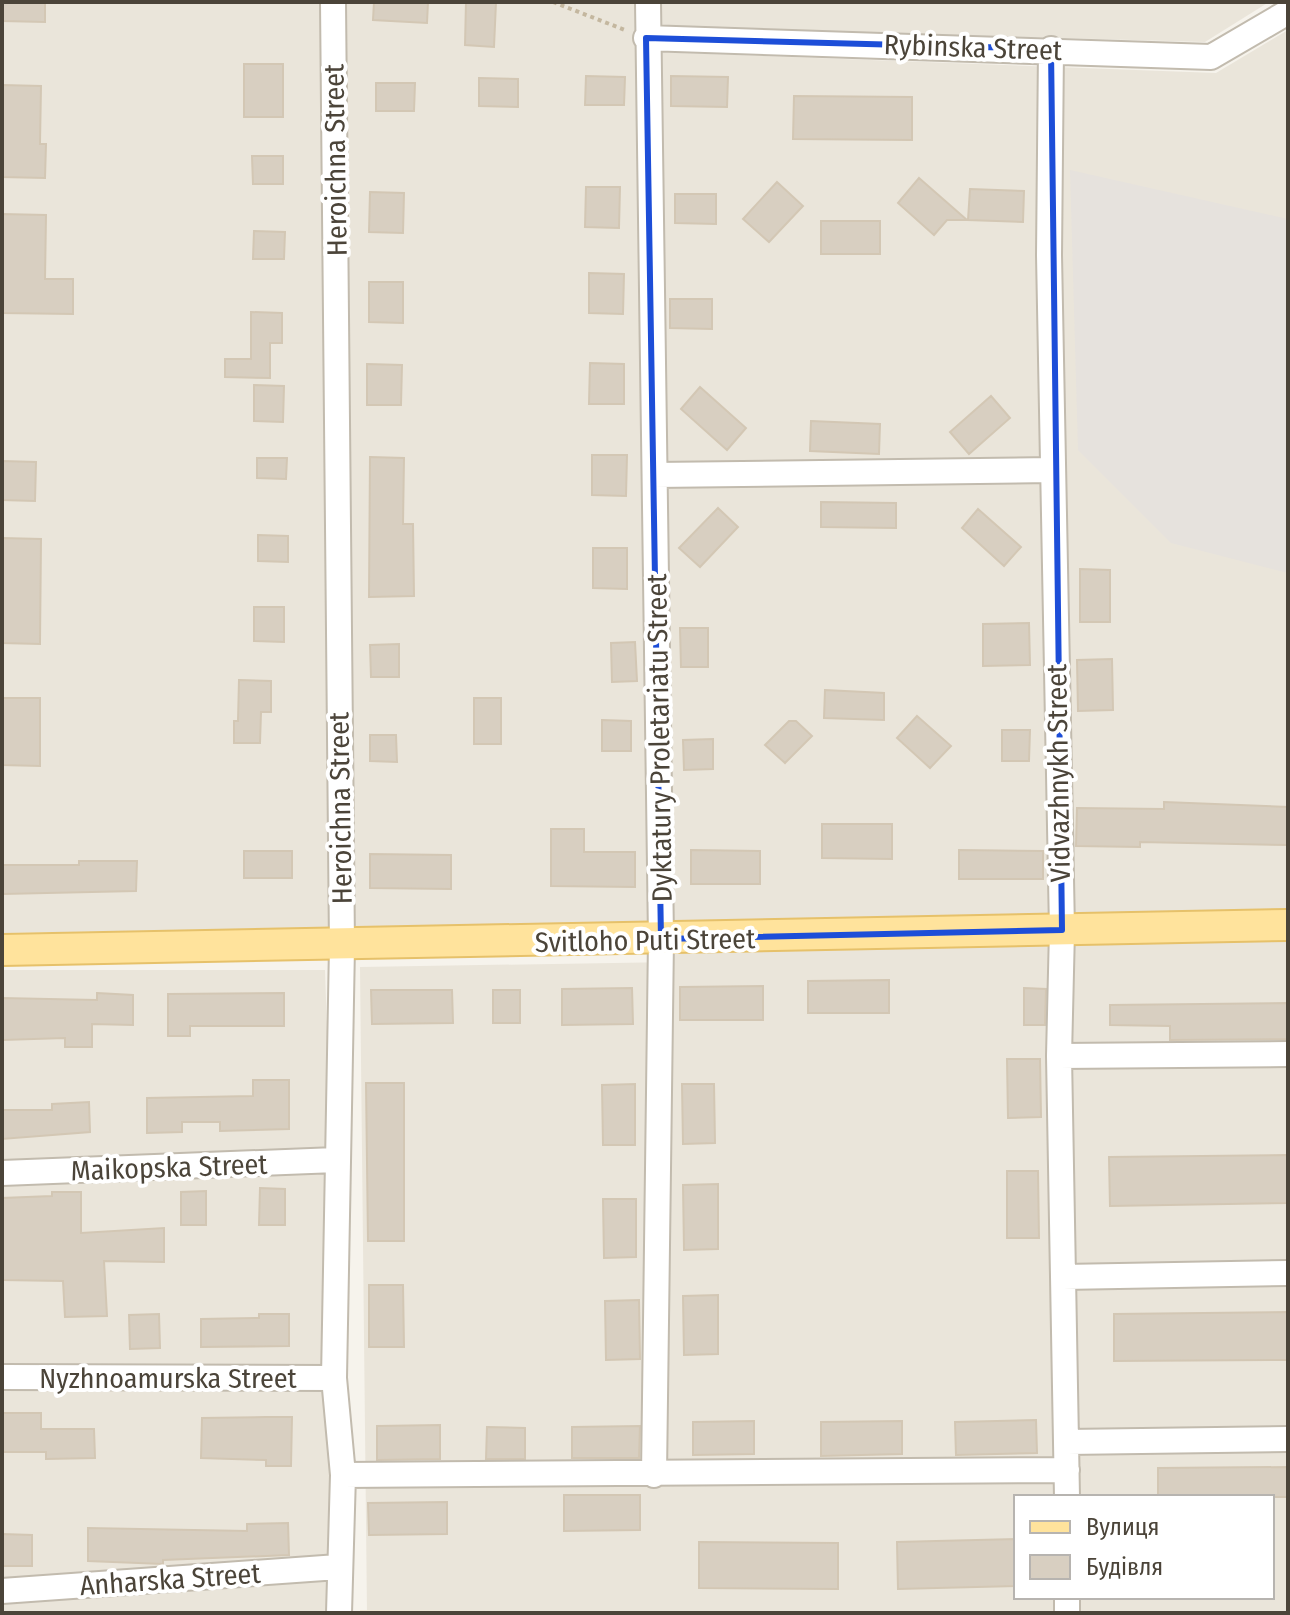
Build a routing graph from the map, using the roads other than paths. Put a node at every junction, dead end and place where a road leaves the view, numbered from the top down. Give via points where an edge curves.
1 (333, 2) edge
2 (648, 2) edge
3 (1288, 12) edge
4 (646, 38) junction
5 (1051, 49) junction
6 (1052, 470) junction
7 (655, 475) junction
8 (1288, 925) edge
9 (1062, 930) junction
10 (661, 939) junction
11 (342, 946) junction
12 (2, 950) edge
13 (1288, 1054) edge
14 (1059, 1056) junction
15 (336, 1160) junction
16 (2, 1173) edge
17 (1288, 1273) edge
18 (1063, 1277) junction
19 (2, 1377) edge
20 (334, 1378) junction
21 (1288, 1439) edge
22 (1067, 1442) junction
23 (1067, 1470) junction
24 (343, 1475) junction
25 (654, 1475) junction
26 (1067, 1495) edge
27 (338, 1567) junction
28 (2, 1591) edge
29 (339, 1613) edge

1 - 11 street, Heroichna Street
2 - 4 street, Dyktatury Proletariatu Street
3 - 5 street, Rybinska Street via 1211,57
4 - 5 street, Rybinska Street
4 - 7 street, Dyktatury Proletariatu Street
5 - 6 street, Vidvazhnykh Street
6 - 7 street
6 - 9 street, Vidvazhnykh Street
7 - 10 street, Dyktatury Proletariatu Street
8 - 9 main road, Svitloho Puti Street
9 - 10 main road, Svitloho Puti Street
9 - 14 street, Vidvazhnykh Street
10 - 11 main road, Svitloho Puti Street
10 - 25 street, Dyktatury Proletariatu Street
11 - 12 main road, Svitloho Puti Street
11 - 15 street, Heroichna Street
13 - 14 street
14 - 18 street, Vidvazhnykh Street
15 - 16 street, Maikopska Street
15 - 20 street, Heroichna Street
17 - 18 street
18 - 22 street, Vidvazhnykh Street
19 - 20 street, Nyzhnoamurska Street
20 - 24 street, Heroichna Street
21 - 22 street
22 - 23 street, Vidvazhnykh Street
23 - 25 street
23 - 26 street, Vidvazhnykh Street
24 - 25 street
24 - 27 street, Heroichna Street
27 - 28 street, Anharska Street
27 - 29 street, Heroichna Street

